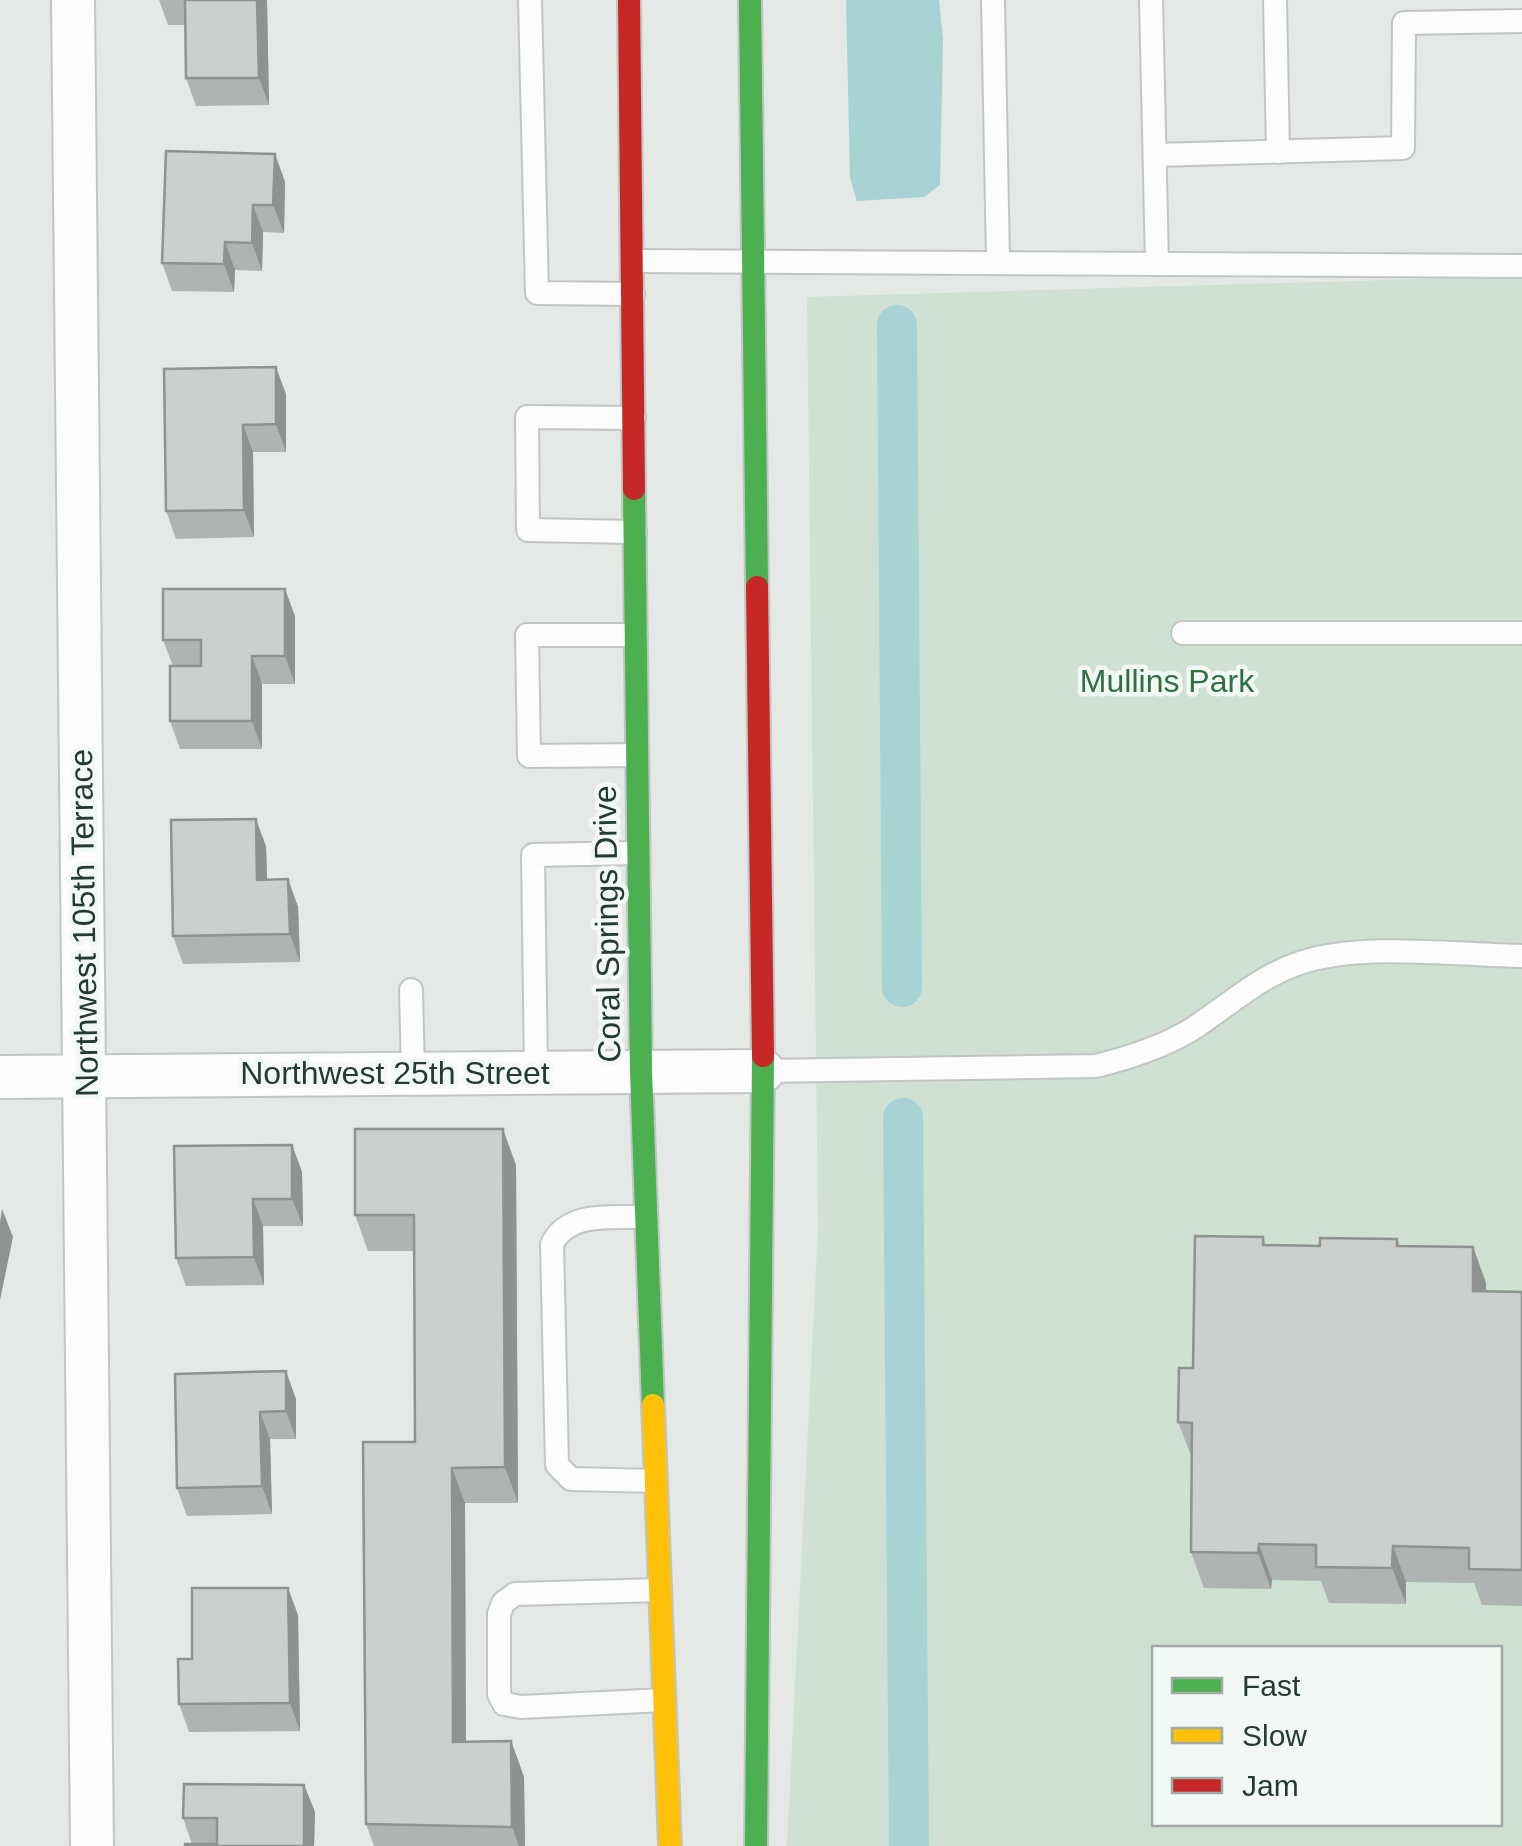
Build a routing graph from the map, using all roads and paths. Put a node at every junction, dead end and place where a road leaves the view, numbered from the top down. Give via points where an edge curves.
1 (73, 0) edge
2 (530, 0) edge
3 (629, 0) edge
4 (750, 0) edge
5 (994, 0) edge
6 (1150, 0) edge
7 (1275, 0) edge
8 (1522, 22) edge
9 (1278, 152) junction
10 (1154, 155) junction
11 (754, 260) junction
12 (998, 260) junction
13 (632, 261) junction
14 (1158, 264) junction
15 (1522, 266) edge
16 (632, 294) junction
17 (634, 418) junction
18 (636, 532) junction
19 (1522, 632) edge
20 (1183, 634) dead end
21 (636, 635) junction
22 (637, 756) junction
23 (638, 853) junction
24 (1522, 956) edge
25 (411, 990) dead end
26 (640, 1071) junction
27 (763, 1071) junction
28 (412, 1072) junction
29 (536, 1072) junction
30 (86, 1075) junction
31 (0, 1077) edge
32 (646, 1218) junction
33 (656, 1480) junction
34 (660, 1590) junction
35 (664, 1700) junction
36 (92, 1846) edge
37 (670, 1846) edge
38 (756, 1846) edge

1 - 30 street, Northwest 105th Terrace
2 - 16 lane via 537,294
3 - 13 main road, Coral Springs Drive
4 - 11 main road
5 - 12 lane
6 - 10 lane
7 - 9 lane
8 - 9 lane via 1404,23 1403,148
9 - 10 lane
10 - 14 lane
11 - 12 lane
11 - 13 lane
11 - 27 main road
12 - 14 lane
13 - 16 main road, Coral Springs Drive
14 - 15 lane
16 - 17 main road, Coral Springs Drive
17 - 18 main road, Coral Springs Drive
17 - 18 lane via 526,417 528,530
18 - 21 main road, Coral Springs Drive
19 - 20 lane
21 - 22 main road, Coral Springs Drive
21 - 22 lane via 527,635 529,756
22 - 23 main road, Coral Springs Drive
23 - 26 main road, Coral Springs Drive
23 - 29 lane via 533,854
24 - 27 lane via 1347,954 1302,962 1262,979 1187,1032 1096,1066
25 - 28 lane
26 - 27 street, Northwest 25th Street
26 - 29 street, Northwest 25th Street
26 - 32 main road, Coral Springs Drive
27 - 38 main road
28 - 29 street, Northwest 25th Street
28 - 30 street, Northwest 25th Street
30 - 31 street, Northwest 25th Street
30 - 36 street, Northwest 105th Terrace
32 - 33 main road, Coral Springs Drive
32 - 33 lane via 574,1222 552,1244 557,1465 571,1479
33 - 34 main road, Coral Springs Drive
34 - 35 main road, Coral Springs Drive
34 - 35 lane via 514,1594 499,1614 499,1694 504,1704 522,1708
35 - 37 main road, Coral Springs Drive

